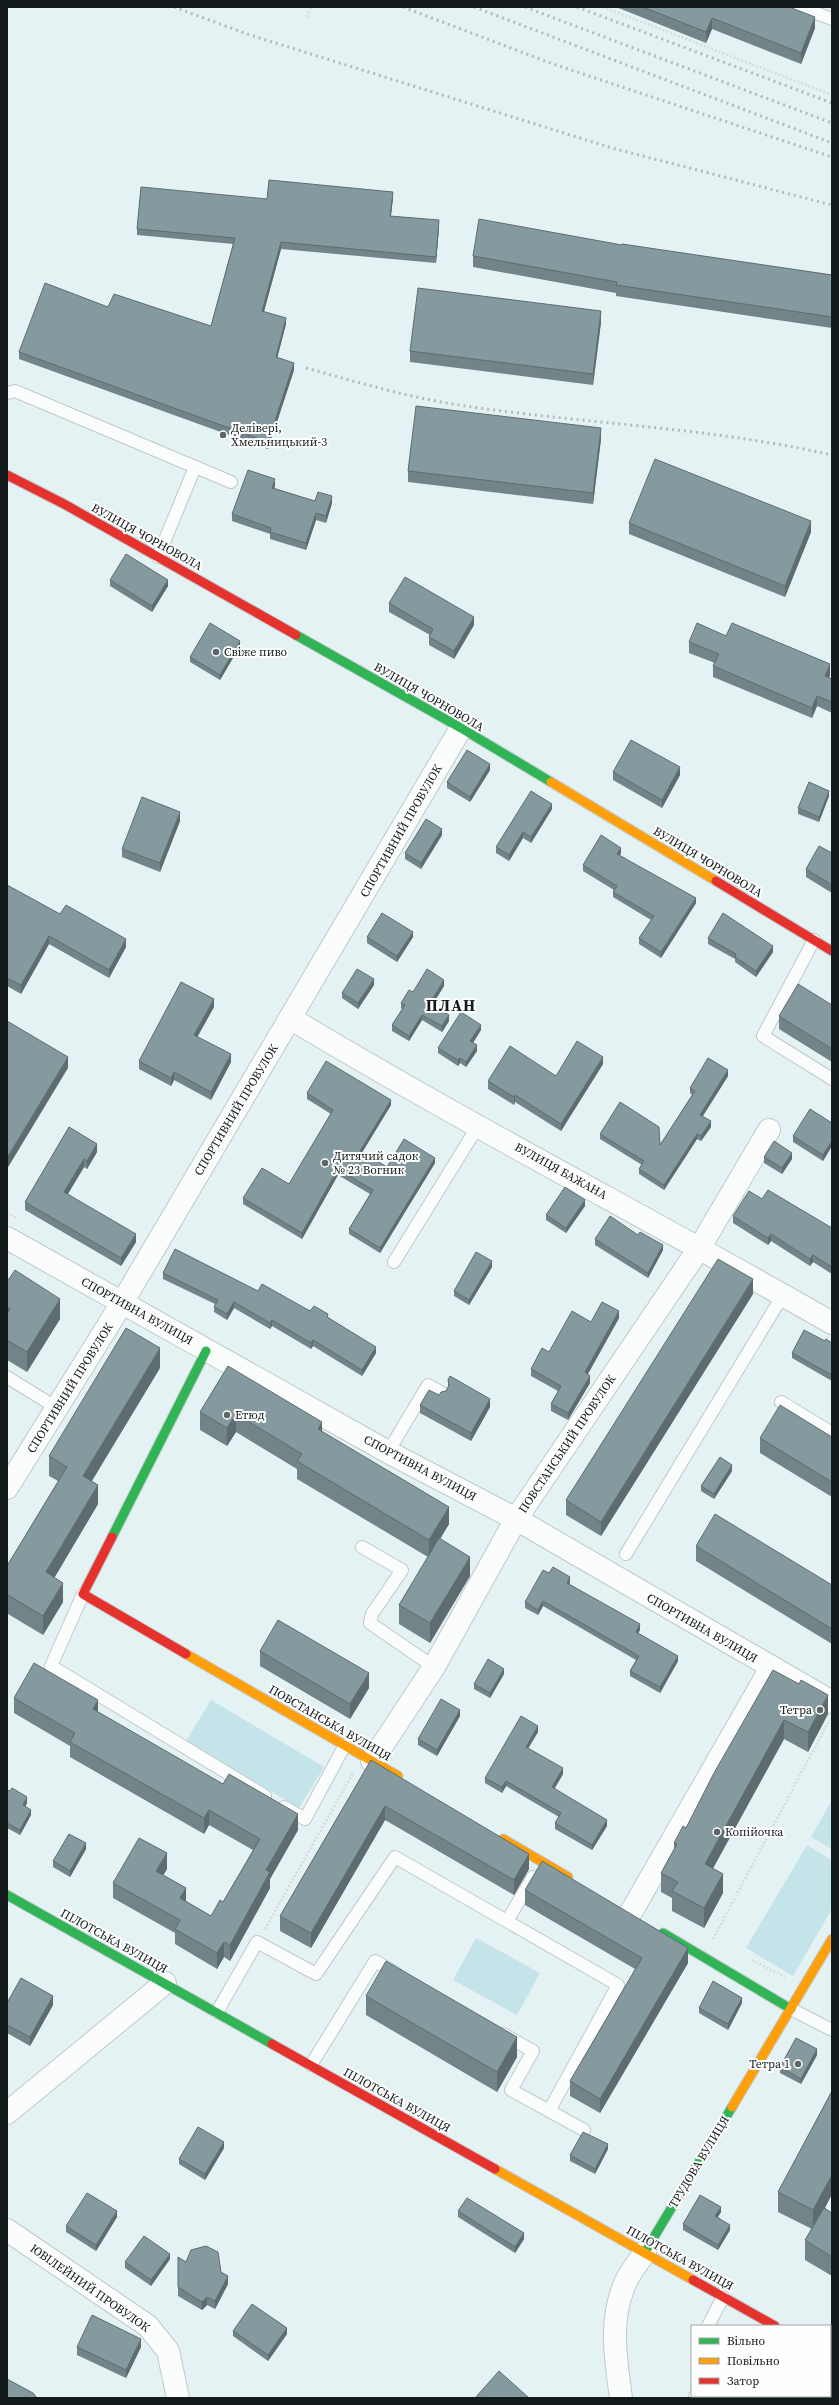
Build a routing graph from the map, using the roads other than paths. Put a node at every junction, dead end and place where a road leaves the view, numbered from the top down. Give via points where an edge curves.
1 (800, 7) edge
2 (832, 19) edge
3 (7, 393) edge
4 (195, 467) junction
5 (7, 475) edge
6 (231, 482) dead end
7 (158, 557) junction
8 (461, 728) junction
9 (814, 940) junction
10 (832, 951) edge
11 (790, 984) junction
12 (802, 991) edge
13 (290, 1018) junction
14 (832, 1079) edge
15 (478, 1126) junction
16 (769, 1130) dead end
17 (7, 1238) edge
18 (700, 1247) junction
19 (394, 1262) dead end
20 (783, 1295) junction
21 (122, 1304) junction
22 (832, 1323) edge
23 (206, 1351) junction
24 (7, 1377) edge
25 (442, 1393) edge
26 (781, 1402) dead end
27 (57, 1408) junction
28 (832, 1433) edge
29 (388, 1452) junction
30 (7, 1488) edge
31 (516, 1519) junction
32 (362, 1547) dead end
33 (626, 1554) dead end
34 (83, 1594) junction
35 (434, 1667) junction
36 (771, 1668) junction
37 (832, 1702) edge
38 (345, 1745) junction
39 (368, 1758) junction
40 (406, 1781) edge
41 (494, 1834) edge
42 (542, 1862) junction
43 (576, 1882) edge
44 (7, 1895) edge
45 (630, 1914) edge
46 (508, 1920) junction
47 (657, 1929) edge
48 (832, 1939) edge
49 (409, 1981) edge
50 (165, 1983) junction
51 (791, 2009) junction
52 (217, 2012) junction
53 (492, 2027) edge
54 (832, 2030) edge
55 (311, 2065) junction
56 (549, 2111) junction
57 (7, 2113) edge
58 (584, 2130) dead end
59 (7, 2230) edge
60 (645, 2252) junction
61 (723, 2297) junction
62 (709, 2325) edge
63 (773, 2325) edge
64 (178, 2398) edge
65 (621, 2398) edge

1 - 2 lane
3 - 4 lane via 15,392
4 - 6 lane
4 - 7 lane
5 - 7 street, ВУЛИЦЯ ЧОРНОВОЛА
7 - 8 street, ВУЛИЦЯ ЧОРНОВОЛА
8 - 9 street, ВУЛИЦЯ ЧОРНОВОЛА
8 - 13 street, СПОРТИВНИЙ ПРОВУЛОК
9 - 10 street, ВУЛИЦЯ ЧОРНОВОЛА
9 - 11 lane
11 - 12 lane
11 - 14 lane via 763,1036
13 - 15 street, ВУЛИЦЯ БАЖАНА
13 - 21 street, СПОРТИВНИЙ ПРОВУЛОК
15 - 18 street, ВУЛИЦЯ БАЖАНА
15 - 19 lane
16 - 18 street, ПОВСТАНСЬКИЙ ПРОВУЛОК
17 - 21 street, СПОРТИВНА ВУЛИЦЯ
18 - 20 street, ВУЛИЦЯ БАЖАНА
18 - 31 street, ПОВСТАНСЬКИЙ ПРОВУЛОК
20 - 22 street, ВУЛИЦЯ БАЖАНА
20 - 33 lane
21 - 23 street, СПОРТИВНА ВУЛИЦЯ
21 - 27 street, СПОРТИВНИЙ ПРОВУЛОК
23 - 29 street, СПОРТИВНА ВУЛИЦЯ
23 - 34 street
24 - 27 lane
25 - 29 lane via 428,1385
26 - 28 lane
27 - 30 street, СПОРТИВНИЙ ПРОВУЛОК
29 - 31 street, СПОРТИВНА ВУЛИЦЯ
31 - 35 street, ПОВСТАНСЬКИЙ ПРОВУЛОК
31 - 36 street, СПОРТИВНА ВУЛИЦЯ
32 - 35 lane via 402,1570 372,1614 370,1623
34 - 38 street, ПОВСТАНСЬКА ВУЛИЦЯ
34 - 38 lane via 51,1666 305,1820
35 - 39 street, ПОВСТАНСЬКИЙ ПРОВУЛОК
36 - 37 street, СПОРТИВНА ВУЛИЦЯ
36 - 45 street
38 - 39 street, ПОВСТАНСЬКА ВУЛИЦЯ
39 - 40 street, ПОВСТАНСЬКА ВУЛИЦЯ
41 - 42 street
42 - 43 street
42 - 46 lane
44 - 50 street, ПІЛОТСЬКА ВУЛИЦЯ
46 - 52 lane via 396,1857 316,1974 257,1942
46 - 56 lane via 618,1985
47 - 51 street
48 - 51 street, ТРУДОВА ВУЛИЦЯ
49 - 55 lane via 375,1961
50 - 52 street, ПІЛОТСЬКА ВУЛИЦЯ
50 - 57 street
51 - 54 lane
51 - 60 street, ТРУДОВА ВУЛИЦЯ
52 - 55 street, ПІЛОТСЬКА ВУЛИЦЯ
53 - 56 lane via 533,2051 511,2090
55 - 60 street, ПІЛОТСЬКА ВУЛИЦЯ
56 - 58 lane
59 - 64 street, ЮВІЛЕЙНИЙ ПРОВУЛОК via 148,2326 168,2351
60 - 61 street, ПІЛОТСЬКА ВУЛИЦЯ
60 - 65 street, ТРУДОВА ВУЛИЦЯ via 624,2285 615,2317
61 - 62 lane
61 - 63 street, ПІЛОТСЬКА ВУЛИЦЯ

